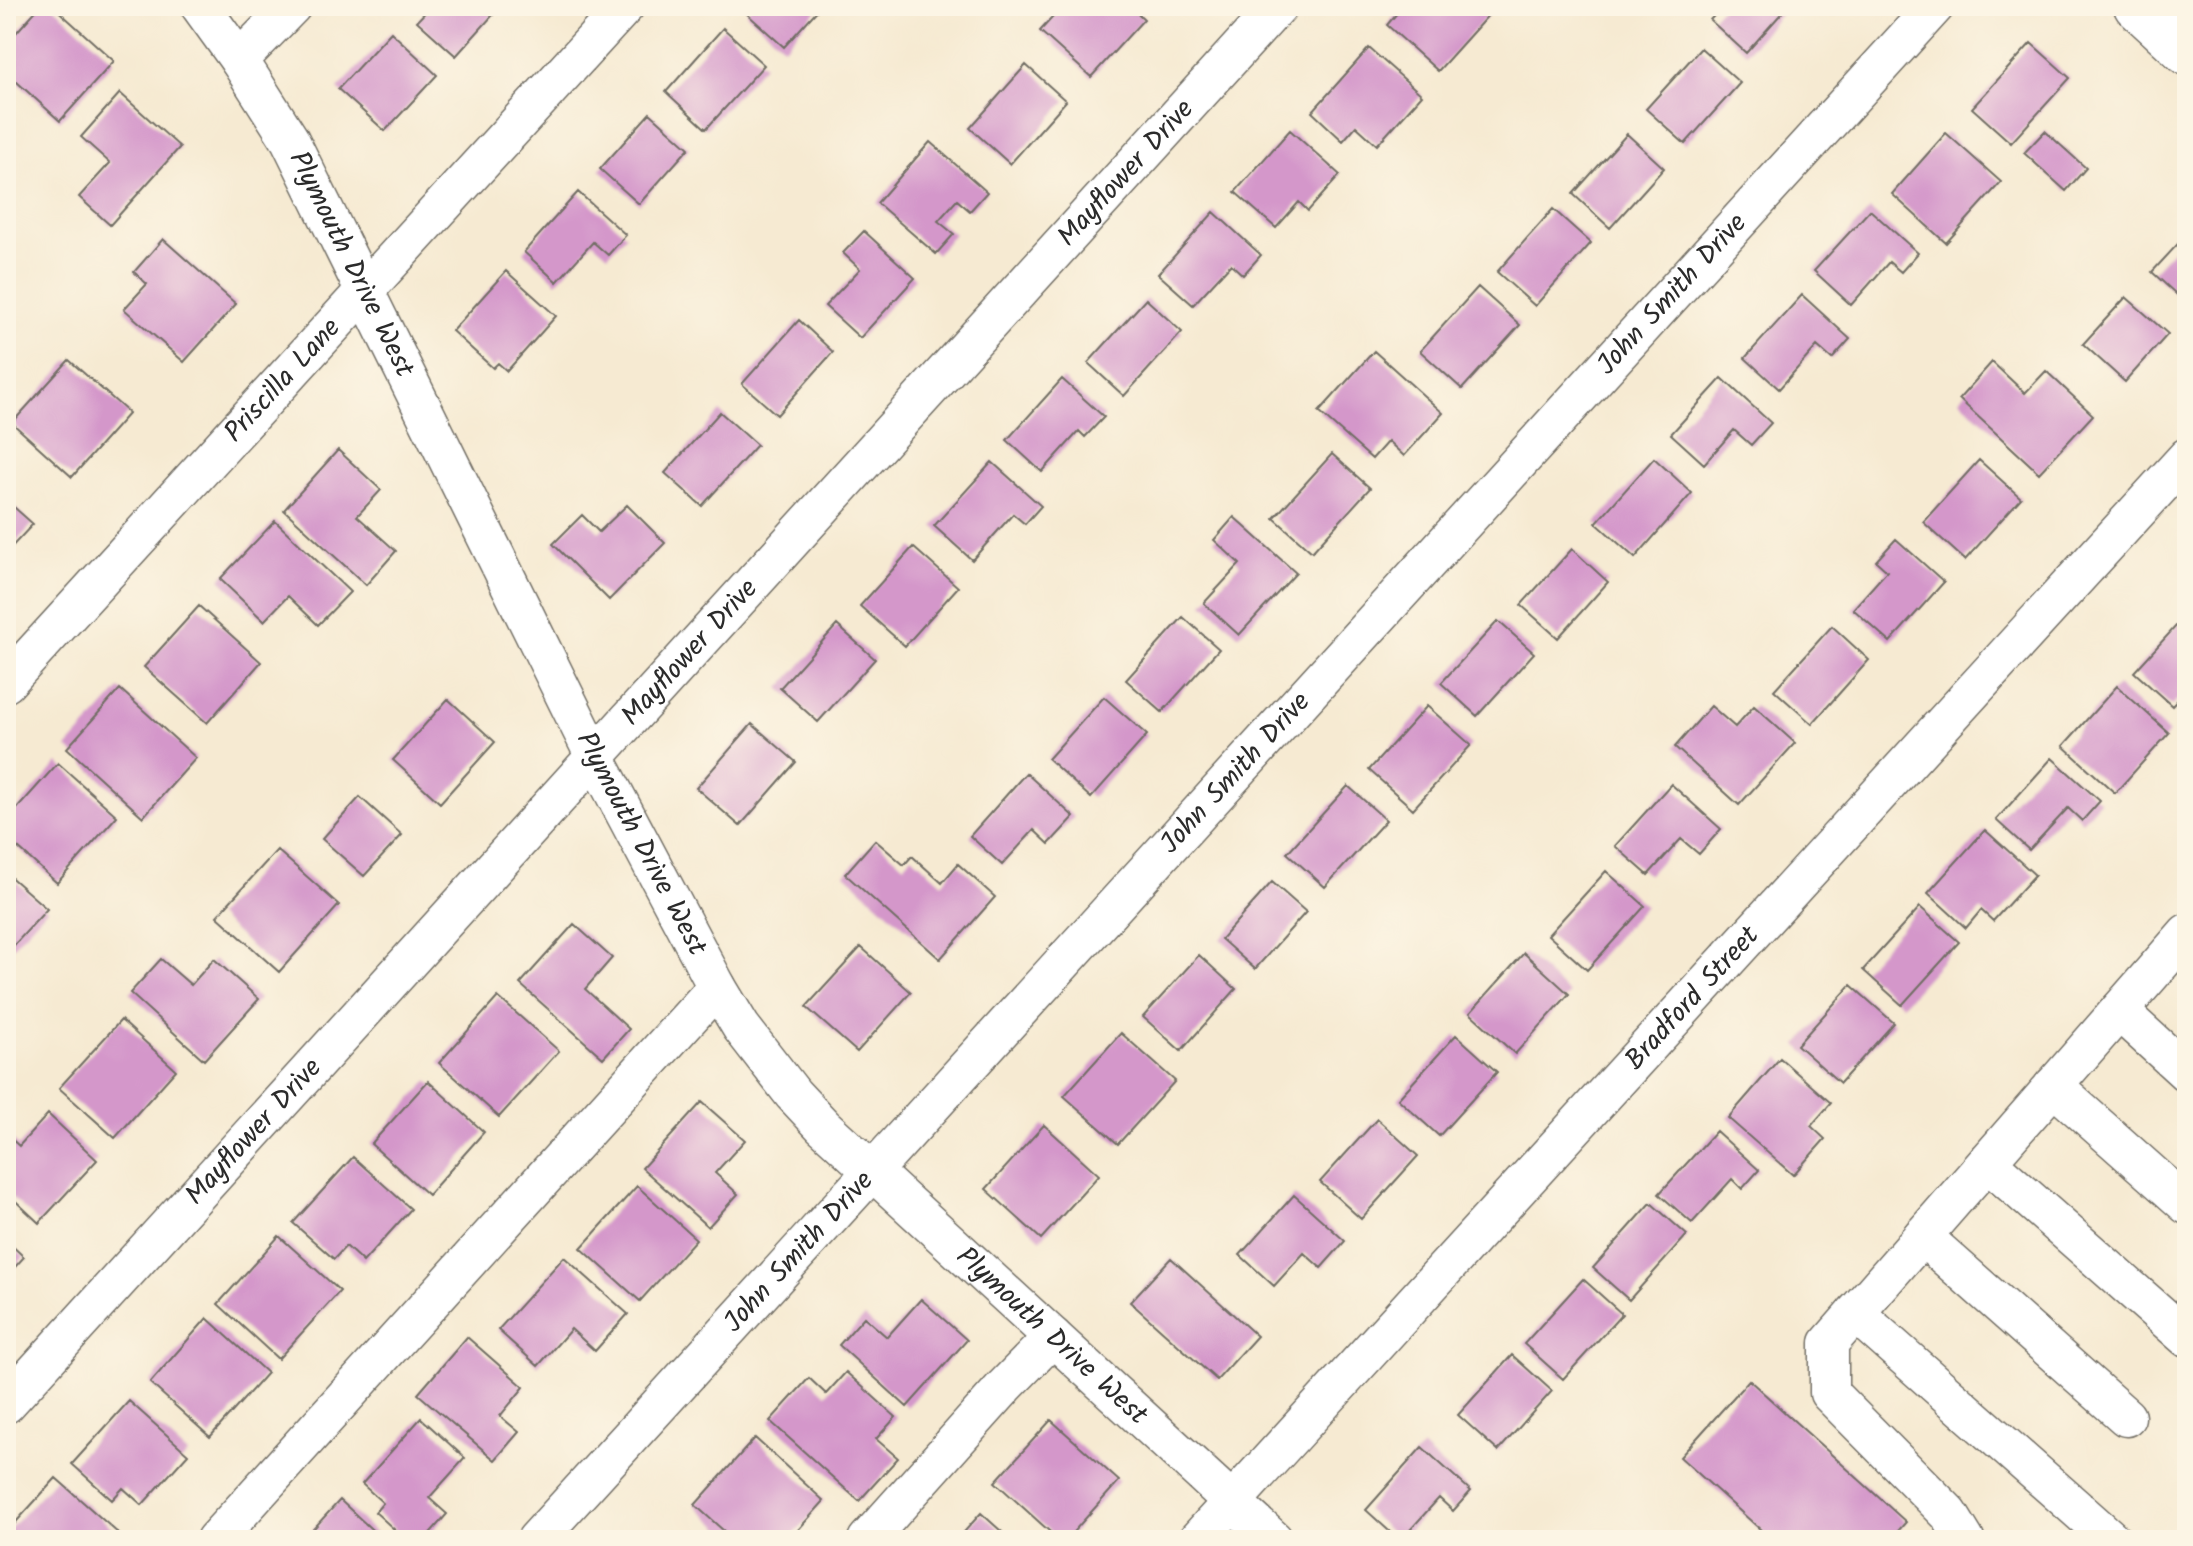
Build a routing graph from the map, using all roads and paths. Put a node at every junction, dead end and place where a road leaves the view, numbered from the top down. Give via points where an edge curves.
1 (200, 6) edge
2 (292, 6) edge
3 (625, 6) edge
4 (1278, 6) edge
5 (1935, 6) edge
6 (2136, 6) edge
7 (2187, 53) edge
8 (239, 60) junction
9 (365, 290) junction
10 (2187, 457) edge
11 (6, 683) edge
12 (595, 757) junction
13 (2187, 933) edge
14 (717, 987) junction
15 (2119, 1011) junction
16 (2187, 1073) edge
17 (2053, 1086) junction
18 (1987, 1162) junction
19 (872, 1172) junction
20 (2187, 1205) edge
21 (1922, 1236) junction
22 (1855, 1313) junction
23 (1053, 1337) junction
24 (2187, 1338) edge
25 (6, 1404) edge
26 (2126, 1417) dead end
27 (1232, 1501) junction
28 (215, 1540) edge
29 (536, 1540) edge
30 (867, 1540) edge
31 (1197, 1540) edge
32 (1274, 1540) edge
33 (1965, 1540) edge
34 (2112, 1540) edge

1 - 8 street, Plymouth Drive West
2 - 8 street
3 - 9 street, Priscilla Lane
4 - 12 street, Mayflower Drive
5 - 19 street, John Smith Drive
6 - 7 main road
8 - 9 street, Plymouth Drive West via 290,140
9 - 11 street, Priscilla Lane
9 - 12 street, Plymouth Drive West
10 - 27 street, Bradford Street
12 - 14 street, Plymouth Drive West
12 - 25 street, Mayflower Drive
13 - 15 street
14 - 19 street, Plymouth Drive West via 793,1094
14 - 28 street
15 - 16 street
15 - 17 street
17 - 18 street
17 - 20 street
18 - 21 street
18 - 24 street
19 - 23 street, Plymouth Drive West
19 - 29 street, John Smith Drive
21 - 22 street
21 - 26 street
22 - 33 street via 1829,1343 1829,1393 1949,1514
22 - 34 street
23 - 27 street, Plymouth Drive West
23 - 30 street
27 - 31 street, Bradford Street
27 - 32 street, Plymouth Drive West

